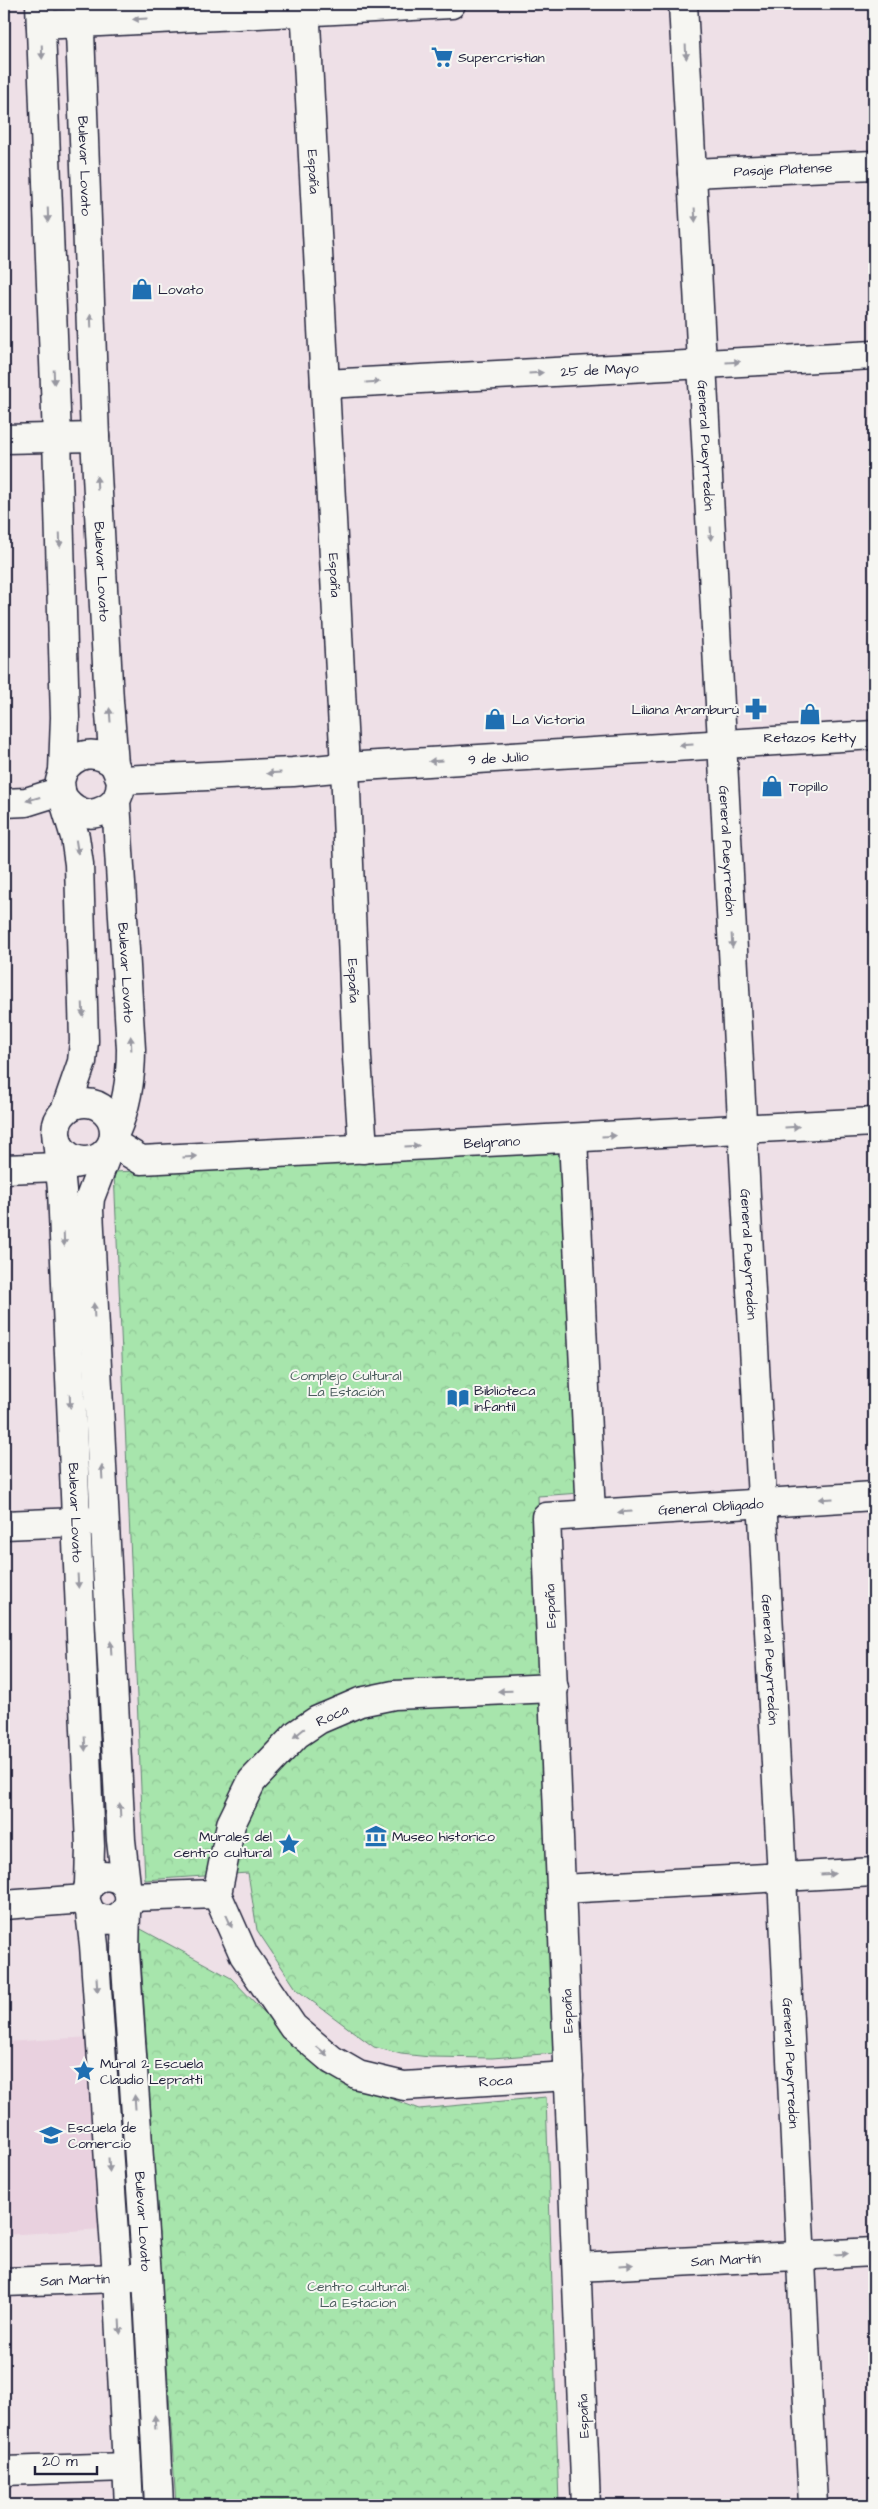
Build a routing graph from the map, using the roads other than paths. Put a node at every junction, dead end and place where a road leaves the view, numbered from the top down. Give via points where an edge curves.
1 (451, 4) edge
2 (683, 4) edge
3 (306, 8) edge
4 (79, 13) edge
5 (40, 14) edge
6 (874, 165) edge
7 (692, 173) junction
8 (874, 355) edge
9 (703, 364) junction
10 (325, 384) junction
11 (57, 437) junction
12 (95, 437) junction
13 (4, 439) edge
14 (874, 735) edge
15 (721, 743) junction
16 (344, 767) junction
17 (117, 782) junction
18 (63, 787) junction
19 (4, 803) edge
20 (64, 1111) junction
21 (874, 1122) edge
22 (743, 1129) junction
23 (573, 1138) junction
24 (112, 1142) junction
25 (363, 1149) junction
26 (71, 1164) junction
27 (4, 1169) edge
28 (874, 1496) edge
29 (761, 1502) junction
30 (591, 1514) junction
31 (546, 1517) joint
32 (105, 1521) junction
33 (75, 1523) junction
34 (4, 1525) edge
35 (554, 1688) junction
36 (874, 1872) edge
37 (782, 1877) junction
38 (562, 1888) junction
39 (217, 1894) junction
40 (127, 1897) junction
41 (88, 1899) junction
42 (4, 1904) edge
43 (569, 2076) junction
44 (874, 2252) edge
45 (801, 2256) junction
46 (577, 2267) junction
47 (147, 2276) junction
48 (117, 2278) junction
49 (4, 2282) edge
50 (127, 2467) junction
51 (4, 2471) edge
52 (129, 2505) edge
53 (159, 2505) edge
54 (586, 2505) edge
55 (813, 2505) edge

1 - 3 street
2 -> 7 street, General Pueyrredón
3 -> 4 street
3 - 10 street, España
4 - 5 street
12 -> 4 street, Bulevar Lovato
5 -> 11 street
6 - 7 street, Pasaje Platense
7 -> 9 street, General Pueyrredón
9 -> 8 street, 25 de Mayo
10 -> 9 street, 25 de Mayo
9 -> 15 street, General Pueyrredón
10 - 16 street, España
11 - 12 street
11 - 13 street
11 -> 18 street via 65,717
17 -> 12 street, Bulevar Lovato
14 - 15 street, 9 de Julio
15 -> 16 street, 9 de Julio
15 -> 22 street, General Pueyrredón
16 -> 17 street, 9 de Julio
16 - 25 street, España
17 - 18 street, 9 de Julio via 100,813 90,815 71,808
17 - 18 street, 9 de Julio via 106,757 86,754 77,756
24 -> 17 street, Bulevar Lovato via 126,1103 131,1072
18 -> 19 street via 26,802
18 -> 20 street via 79,864 84,1041 82,1062
20 - 24 street via 73,1105 93,1103 109,1114
20 - 26 street via 58,1119 57,1139
22 -> 21 street, Belgrano
23 -> 22 street, Belgrano
22 - 29 street, General Pueyrredón
25 -> 23 street, Belgrano
23 - 30 street
24 -> 25 street, Belgrano via 141,1160
24 - 26 street via 101,1157
32 -> 24 street, Bulevar Lovato via 89,1210 90,1198
26 - 27 street
26 -> 33 street, Bulevar Lovato
28 -> 29 street, General Obligado
29 -> 30 street, General Obligado
29 - 37 street, General Pueyrredón
30 - 31 street, General Obligado
31 - 35 street, España
32 - 33 street
40 -> 32 street, Bulevar Lovato
33 - 34 street
33 -> 41 street, Bulevar Lovato via 90,1846
35 - 38 street, España
35 -> 39 street, Roca via 394,1695 360,1702 318,1720 296,1734 252,1781 231,1824
37 -> 36 street
37 - 38 street
37 - 45 street, General Pueyrredón
38 - 43 street, España
39 - 40 street
39 -> 43 street, Roca via 244,1955 293,2027 332,2060 358,2075 404,2086
40 - 41 street via 112,1876 95,1879
40 - 41 street via 116,1919 109,1920 96,1917
47 -> 40 street, Bulevar Lovato via 125,1952
41 - 42 street
41 -> 48 street, Bulevar Lovato
43 - 46 street, España
45 -> 44 street, San Martín
46 -> 45 street, San Martín
45 - 55 street, General Pueyrredón
46 - 54 street, España
47 - 48 street, San Martín
53 -> 47 street, Bulevar Lovato
48 - 49 street, San Martín
48 -> 50 street, Bulevar Lovato
50 - 51 street
50 - 52 street, Bulevar Lovato

